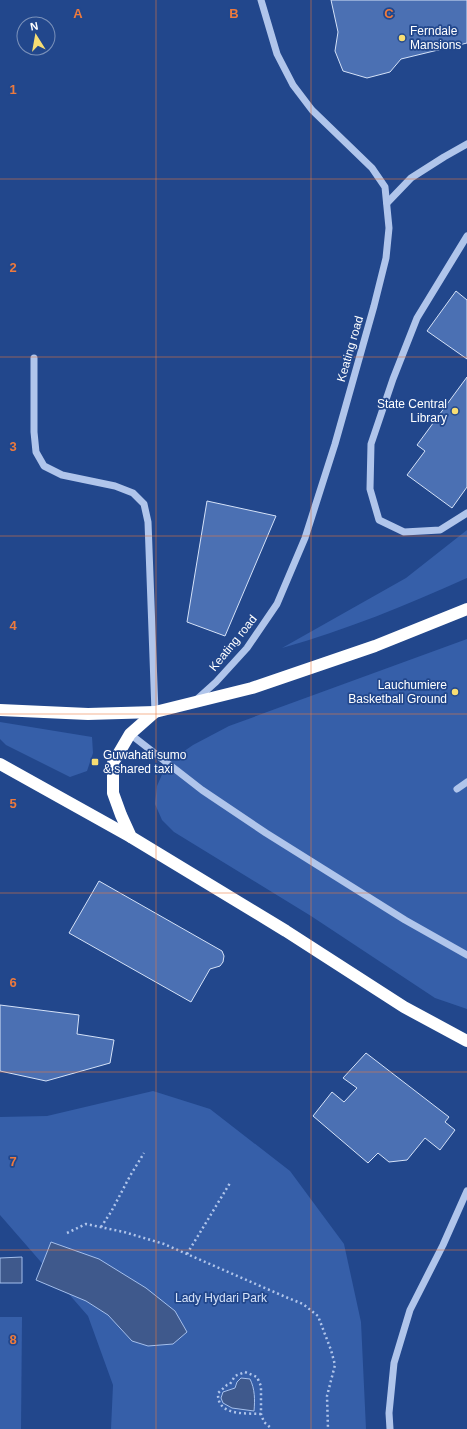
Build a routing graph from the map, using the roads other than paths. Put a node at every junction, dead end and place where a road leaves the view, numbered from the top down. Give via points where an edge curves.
1 (261, 0) edge
2 (467, 144) edge
3 (387, 202) junction
4 (466, 236) edge
5 (34, 358) dead end
6 (467, 513) edge
7 (467, 609) edge
8 (191, 704) junction
9 (0, 710) edge
10 (155, 712) junction
11 (130, 734) junction
12 (0, 764) edge
13 (467, 782) edge
14 (457, 789) dead end
15 (131, 837) junction
16 (467, 954) edge
17 (450, 1032) junction
18 (467, 1036) edge
19 (467, 1041) edge
20 (467, 1048) edge
21 (467, 1192) edge
22 (390, 1429) edge

1 - 3 street, Keating road via 277,54 292,85 312,110 372,168 385,187
2 - 3 street via 411,178
3 - 8 street, Keating road via 389,228 386,258 376,299 305,538 277,604 247,648 216,682
4 - 6 street via 417,318 396,372 371,444 370,489 379,520 404,532 440,530
5 - 10 street via 34,432 36,452 44,466 62,475 115,486 133,493 144,504 148,522
7 - 8 highway via 361,651 252,688
8 - 10 highway
9 - 10 highway via 88,714
10 - 11 highway
11 - 15 highway via 113,763 113,794
11 - 16 street via 202,790 266,833 405,920
12 - 15 highway
13 - 14 street
15 - 17 highway
17 - 18 highway
17 - 19 highway
17 - 20 street
21 - 22 street via 410,1310 394,1364

